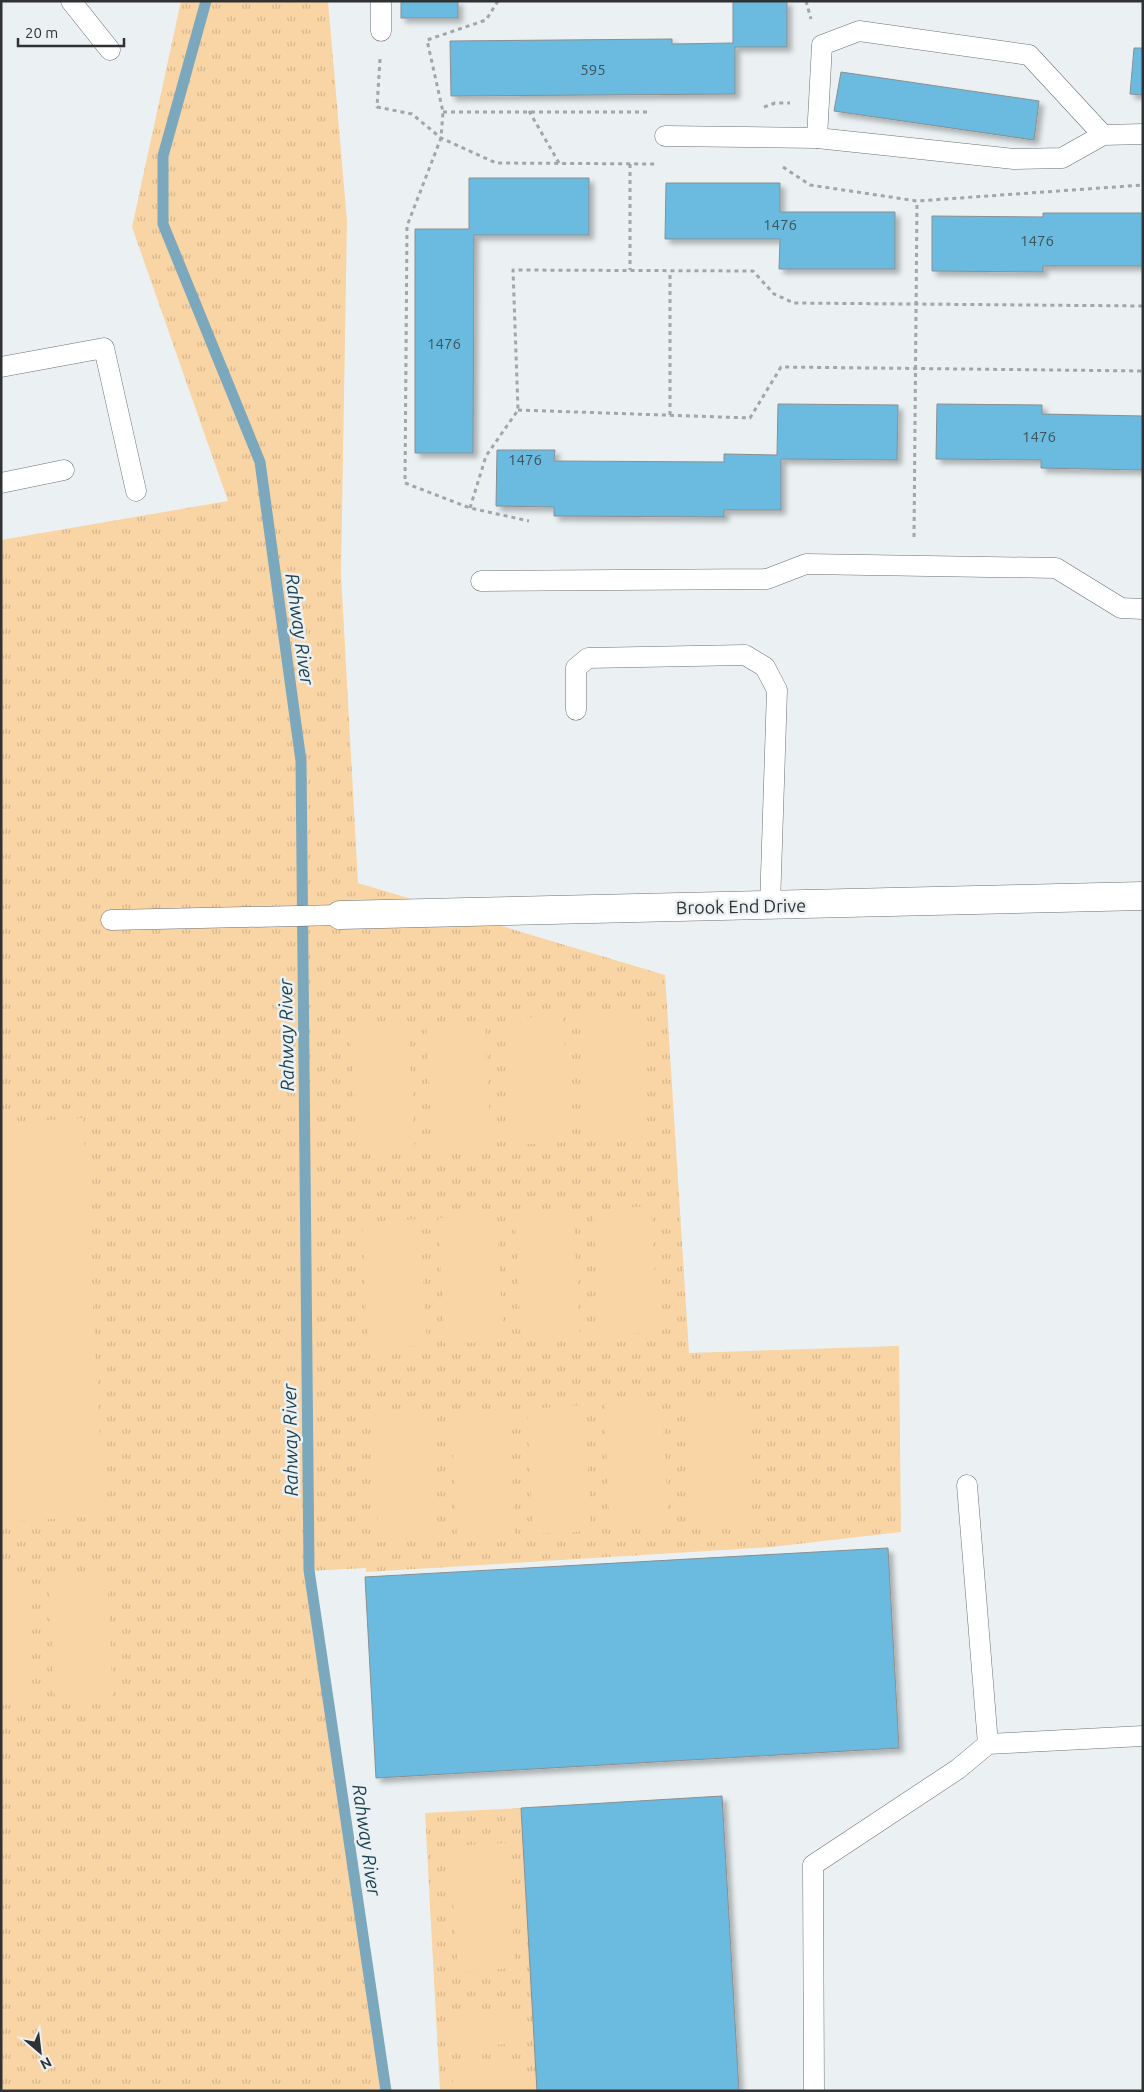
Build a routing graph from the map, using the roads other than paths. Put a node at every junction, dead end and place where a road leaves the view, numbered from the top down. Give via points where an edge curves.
1 (71, 1) edge
2 (381, 1) edge
3 (381, 31) dead end
4 (110, 50) dead end
5 (1143, 134) edge
6 (1103, 135) junction
7 (665, 136) dead end
8 (817, 138) junction
9 (1, 368) edge
10 (64, 470) dead end
11 (1, 483) edge
12 (136, 491) dead end
13 (481, 581) dead end
14 (1143, 608) edge
15 (576, 710) dead end
16 (1143, 896) edge
17 (770, 906) junction
18 (340, 915) joint
19 (111, 920) dead end
20 (967, 1485) dead end
21 (1143, 1736) edge
22 (988, 1744) junction
23 (814, 2091) edge

1 - 4 lane
2 - 3 lane
5 - 6 lane
6 - 8 lane via 1062,158 1014,160
6 - 8 lane via 1029,55 859,31 822,45
7 - 8 lane
9 - 12 lane via 104,348
10 - 11 lane
13 - 14 lane via 766,580 806,564 1056,568 1121,608
15 - 17 lane via 576,668 588,658 745,655 765,667 777,690
16 - 17 street, Brook End Drive
17 - 18 street, Brook End Drive
18 - 19 lane
20 - 22 lane
21 - 22 lane
22 - 23 lane via 958,1768 813,1865

